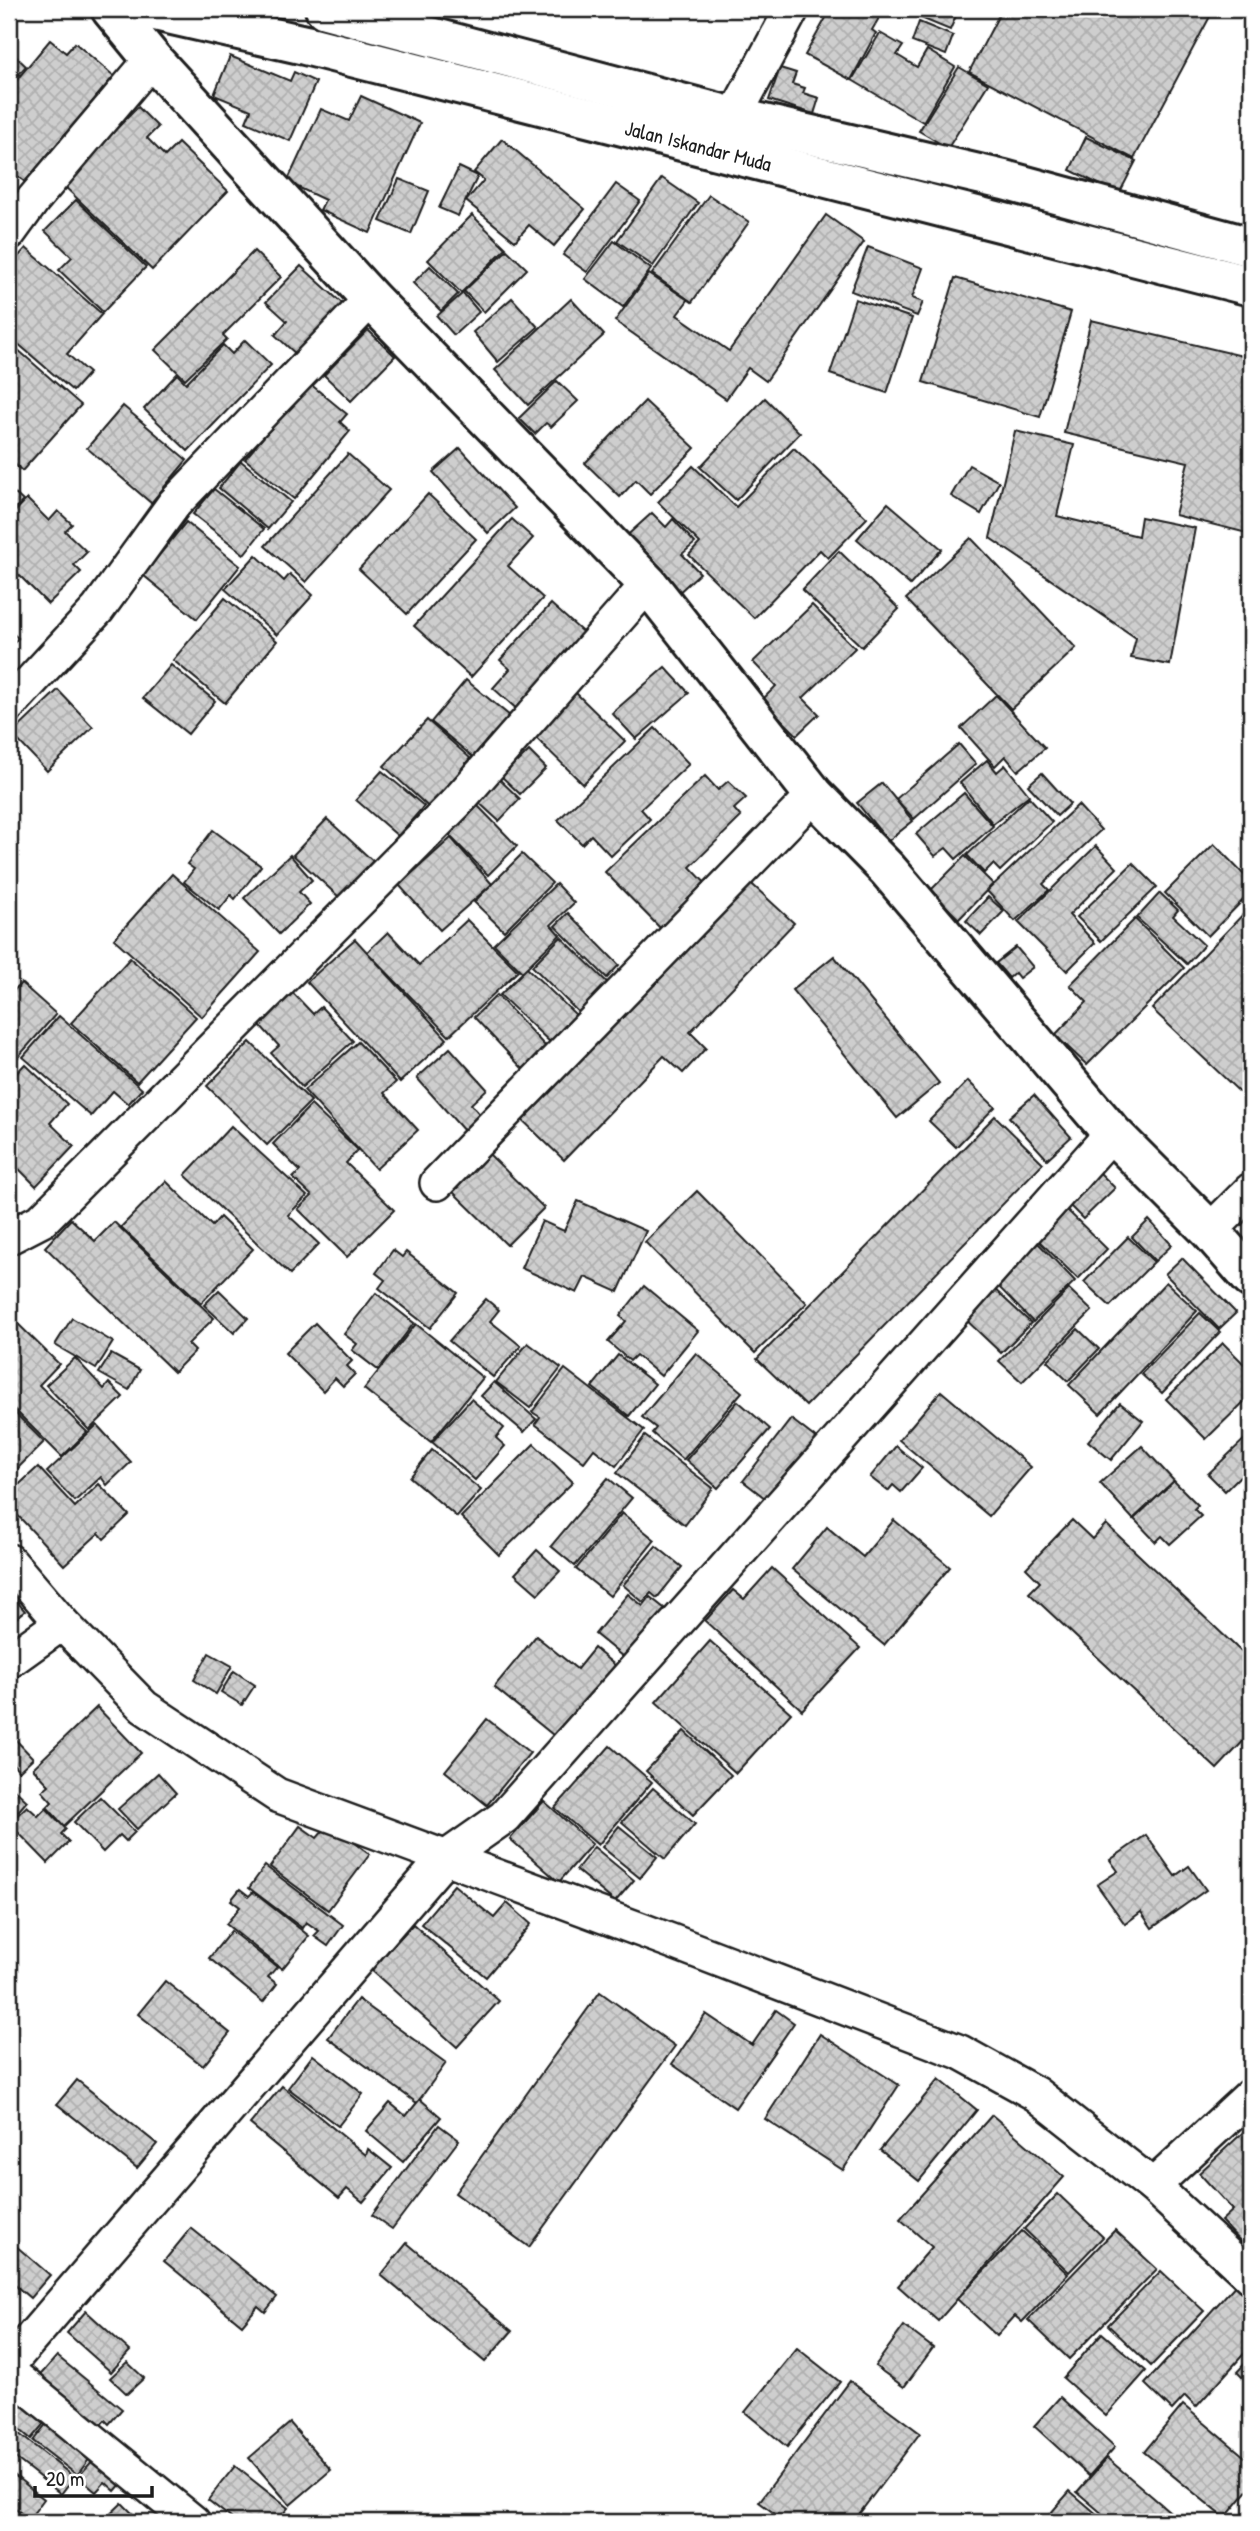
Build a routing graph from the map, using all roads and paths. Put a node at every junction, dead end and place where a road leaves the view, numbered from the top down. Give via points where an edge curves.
1 (111, 9) edge
2 (146, 9) edge
3 (325, 9) edge
4 (792, 9) edge
5 (152, 59) junction
6 (734, 117) junction
7 (9, 233) edge
8 (1251, 247) edge
9 (1251, 286) edge
10 (372, 299) junction
11 (648, 584) junction
12 (9, 705) edge
13 (814, 794) junction
14 (1112, 1133) junction
15 (437, 1183) dead end
16 (1251, 1190) edge
17 (1210, 1231) junction
18 (9, 1237) edge
19 (1251, 1278) edge
20 (9, 1561) edge
21 (62, 1623) junction
22 (9, 1661) edge
23 (444, 1858) junction
24 (1251, 2095) edge
25 (1153, 2186) junction
26 (1251, 2277) edge
27 (9, 2364) edge
28 (9, 2372) edge
29 (194, 2522) edge

1 - 5 main road
2 - 9 main road, Jalan Iskandar Muda via 305,45
3 - 6 main road, Jalan Iskandar Muda
4 - 6 street
5 - 7 street
5 - 10 main road
6 - 8 main road, Jalan Iskandar Muda via 1003,180
10 - 11 main road
10 - 12 street via 174,505 98,609
11 - 13 main road
11 - 18 street via 456,803 42,1220
13 - 14 main road via 888,870
13 - 15 street
14 - 17 main road
14 - 23 street via 504,1817
16 - 17 street
17 - 19 main road
20 - 21 street
21 - 22 street
21 - 23 street via 144,1707 278,1795
23 - 25 street via 960,2052 1036,2094
23 - 27 street
24 - 25 street
25 - 26 street
28 - 29 street

